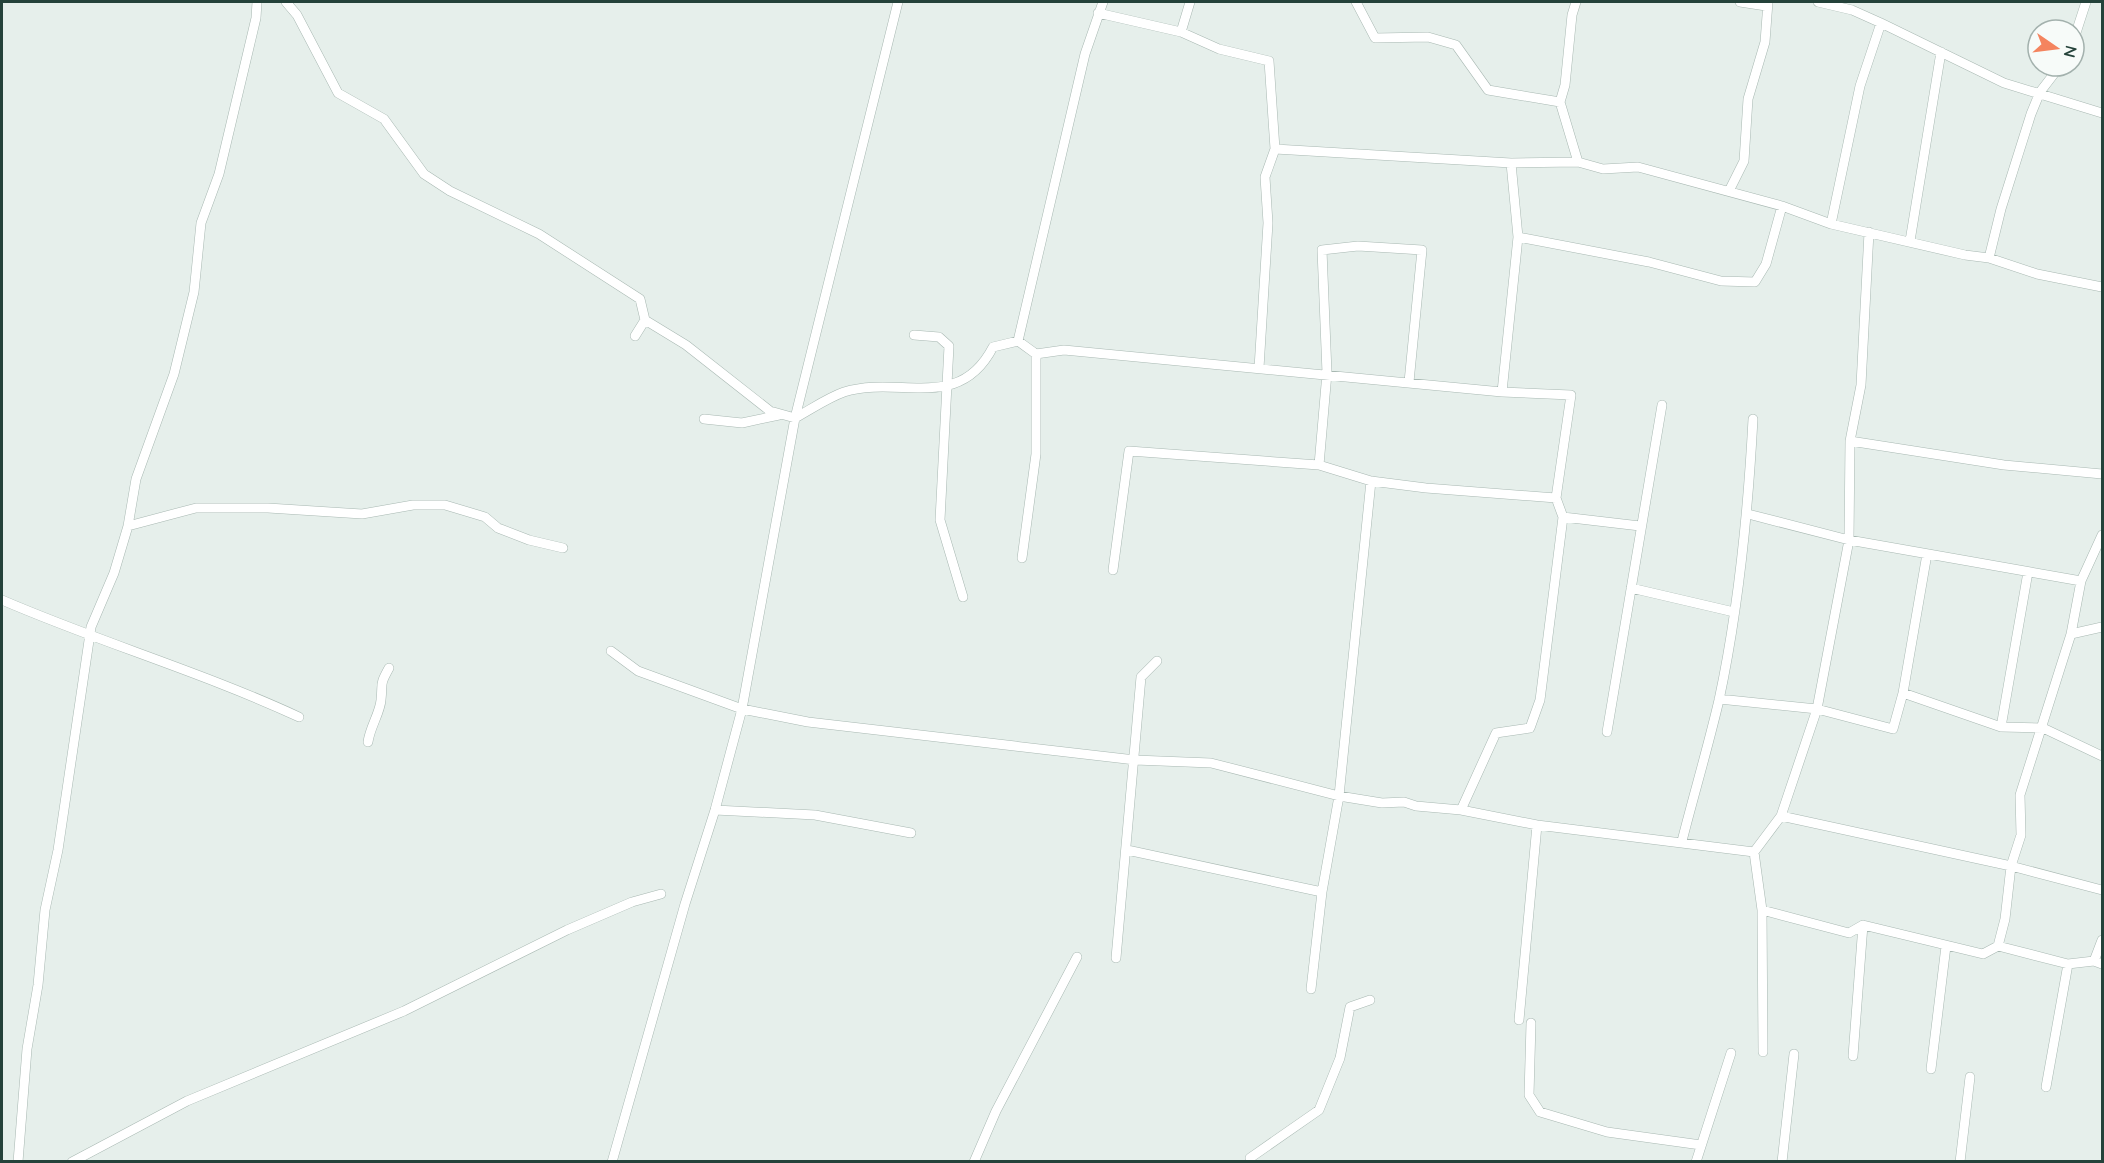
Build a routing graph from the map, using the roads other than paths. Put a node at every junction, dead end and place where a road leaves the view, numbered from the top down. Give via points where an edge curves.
1 (257, 2) edge
2 (285, 2) edge
3 (898, 2) edge
4 (1103, 2) edge
5 (1190, 2) edge
6 (1356, 2) edge
7 (1576, 2) edge
8 (1740, 2) edge
9 (1818, 2) edge
10 (2086, 2) edge
11 (1767, 4) edge
12 (1098, 13) junction
13 (2081, 18) edge
14 (1881, 23) junction
15 (1180, 32) junction
16 (1941, 52) junction
17 (2051, 78) edge
18 (2040, 92) junction
19 (1560, 102) junction
20 (2103, 113) edge
21 (1275, 149) junction
22 (1578, 162) junction
23 (1511, 163) junction
24 (1729, 191) junction
25 (1782, 206) junction
26 (1831, 224) junction
27 (1869, 232) junction
28 (1518, 237) junction
29 (1910, 241) junction
30 (1989, 258) junction
31 (2103, 287) edge
32 (645, 320) junction
33 (914, 335) dead end
34 (635, 336) dead end
35 (1018, 341) junction
36 (1036, 354) junction
37 (1259, 368) junction
38 (1327, 373) junction
39 (1409, 382) junction
40 (946, 388) junction
41 (1502, 392) junction
42 (1662, 405) dead end
43 (781, 414) junction
44 (795, 418) junction
45 (704, 419) dead end
46 (1753, 419) dead end
47 (1850, 441) junction
48 (1319, 465) junction
49 (2103, 474) edge
50 (1371, 481) junction
51 (1556, 498) junction
52 (1748, 514) junction
53 (1563, 517) junction
54 (128, 526) junction
55 (1640, 526) junction
56 (2103, 535) edge
57 (1849, 540) junction
58 (563, 548) dead end
59 (1927, 554) junction
60 (1022, 558) dead end
61 (1113, 570) dead end
62 (2028, 572) junction
63 (2081, 581) junction
64 (1631, 588) junction
65 (963, 597) dead end
66 (2, 600) edge
67 (1734, 612) junction
68 (2103, 627) edge
69 (2071, 634) junction
70 (90, 636) junction
71 (611, 651) dead end
72 (1157, 661) dead end
73 (389, 668) dead end
74 (1903, 693) junction
75 (1719, 699) junction
76 (742, 709) junction
77 (1817, 709) junction
78 (298, 717) dead end
79 (2001, 727) junction
80 (2043, 728) junction
81 (1606, 732) dead end
82 (368, 742) dead end
83 (2103, 756) edge
84 (1135, 760) junction
85 (1339, 796) junction
86 (715, 810) junction
87 (1461, 810) junction
88 (1781, 816) junction
89 (1538, 825) junction
90 (910, 833) dead end
91 (1682, 841) junction
92 (1127, 850) junction
93 (1754, 852) junction
94 (2012, 866) junction
95 (2103, 890) edge
96 (1322, 892) junction
97 (661, 894) dead end
98 (1762, 910) junction
99 (1863, 925) junction
100 (2103, 940) edge
101 (1946, 946) junction
102 (1998, 946) junction
103 (1077, 957) dead end
104 (1116, 958) dead end
105 (2098, 962) edge
106 (2068, 963) junction
107 (1311, 989) dead end
108 (1370, 1000) dead end
109 (1519, 1020) dead end
110 (1531, 1023) dead end
111 (1763, 1052) dead end
112 (1731, 1053) dead end
113 (1794, 1054) dead end
114 (1853, 1056) dead end
115 (1931, 1069) dead end
116 (1970, 1077) dead end
117 (2046, 1087) dead end
118 (1701, 1145) junction
119 (18, 1161) edge
120 (72, 1161) edge
121 (612, 1161) edge
122 (974, 1161) edge
123 (1251, 1161) edge
124 (1696, 1161) edge
125 (1782, 1161) edge
126 (1960, 1161) edge

1 - 54 street via 219,174 201,223 194,292 174,374 136,479
2 - 32 street via 297,15 338,93 384,119 424,174 539,234 640,299
3 - 44 street
4 - 12 street
5 - 15 street
6 - 19 street via 1375,39 1428,37 1456,45 1488,90
7 - 19 street
8 - 11 street
9 - 14 street via 1852,10
10 - 13 street
11 - 24 street via 1765,42 1748,99 1744,160
12 - 15 street
12 - 35 street
14 - 16 street
14 - 26 street via 1860,87
15 - 21 street via 1219,49 1269,61
16 - 18 street via 2004,83
16 - 29 street
17 - 18 street
18 - 20 street
18 - 30 street
19 - 22 street
21 - 23 street
21 - 37 street via 1265,177 1268,223
22 - 23 street
22 - 24 street via 1603,169 1638,167
23 - 28 street
24 - 25 street
25 - 26 street
25 - 28 street via 1766,264 1755,282 1721,281 1649,262
26 - 27 street
27 - 29 street
27 - 47 street via 1861,385
28 - 41 street
29 - 30 street
30 - 31 street via 2037,274
32 - 34 street
32 - 43 street via 686,345 770,411
33 - 40 street via 939,337 949,346
35 - 36 street
35 - 40 street via 993,347 987,360 962,383
36 - 37 street via 1064,350
36 - 60 street via 1036,454
37 - 38 street
38 - 39 street
38 - 39 street via 1322,250 1358,246 1422,250
38 - 48 street
39 - 41 street
40 - 44 street via 905,386 844,392
40 - 65 street via 940,520
41 - 51 street via 1571,395
42 - 55 street
43 - 44 street
43 - 45 street via 742,423
44 - 76 street
46 - 52 street
47 - 49 street via 2004,465
47 - 57 street
48 - 50 street
48 - 61 street via 1129,451
50 - 51 street
50 - 85 street
51 - 53 street
52 - 57 street
52 - 67 street
53 - 55 street
53 - 87 street via 1540,700 1530,728 1496,733
54 - 58 street via 196,508 362,514 414,505 445,505 485,517 498,528 529,540
54 - 70 street
55 - 64 street
56 - 63 street
57 - 59 street
57 - 77 street
59 - 62 street
59 - 74 street
62 - 63 street
62 - 79 street
63 - 69 street
64 - 67 street
64 - 81 street
66 - 70 street
67 - 75 street
68 - 69 street
69 - 80 street
70 - 78 street
70 - 119 street via 58,850 45,910 27,1049
71 - 76 street via 639,670
72 - 84 street via 1141,677
73 - 82 street via 380,686 381,702 370,726
74 - 77 street via 1893,729
74 - 79 street
75 - 77 street
75 - 91 street
76 - 84 street via 808,722
76 - 86 street
77 - 88 street
79 - 80 street
80 - 83 street
80 - 94 street via 2020,795 2021,835
84 - 85 street via 1211,763
84 - 92 street
85 - 87 street
85 - 96 street
86 - 90 street via 815,815
86 - 121 street
87 - 89 street
88 - 93 street
88 - 94 street
89 - 91 street
89 - 109 street
91 - 93 street
92 - 96 street
92 - 104 street
93 - 98 street
94 - 95 street
94 - 102 street
96 - 107 street
97 - 120 street via 567,930 404,1011 187,1101
98 - 99 street via 1849,933
98 - 111 street
99 - 101 street
99 - 114 street
100 - 105 street
101 - 102 street via 1983,954
101 - 115 street
102 - 106 street
103 - 122 street
105 - 106 street
106 - 117 street
108 - 123 street via 1350,1007 1340,1058 1319,1110 1259,1150
110 - 118 street via 1529,1095 1540,1112 1607,1132
112 - 118 street
113 - 125 street
116 - 126 street
118 - 124 street

